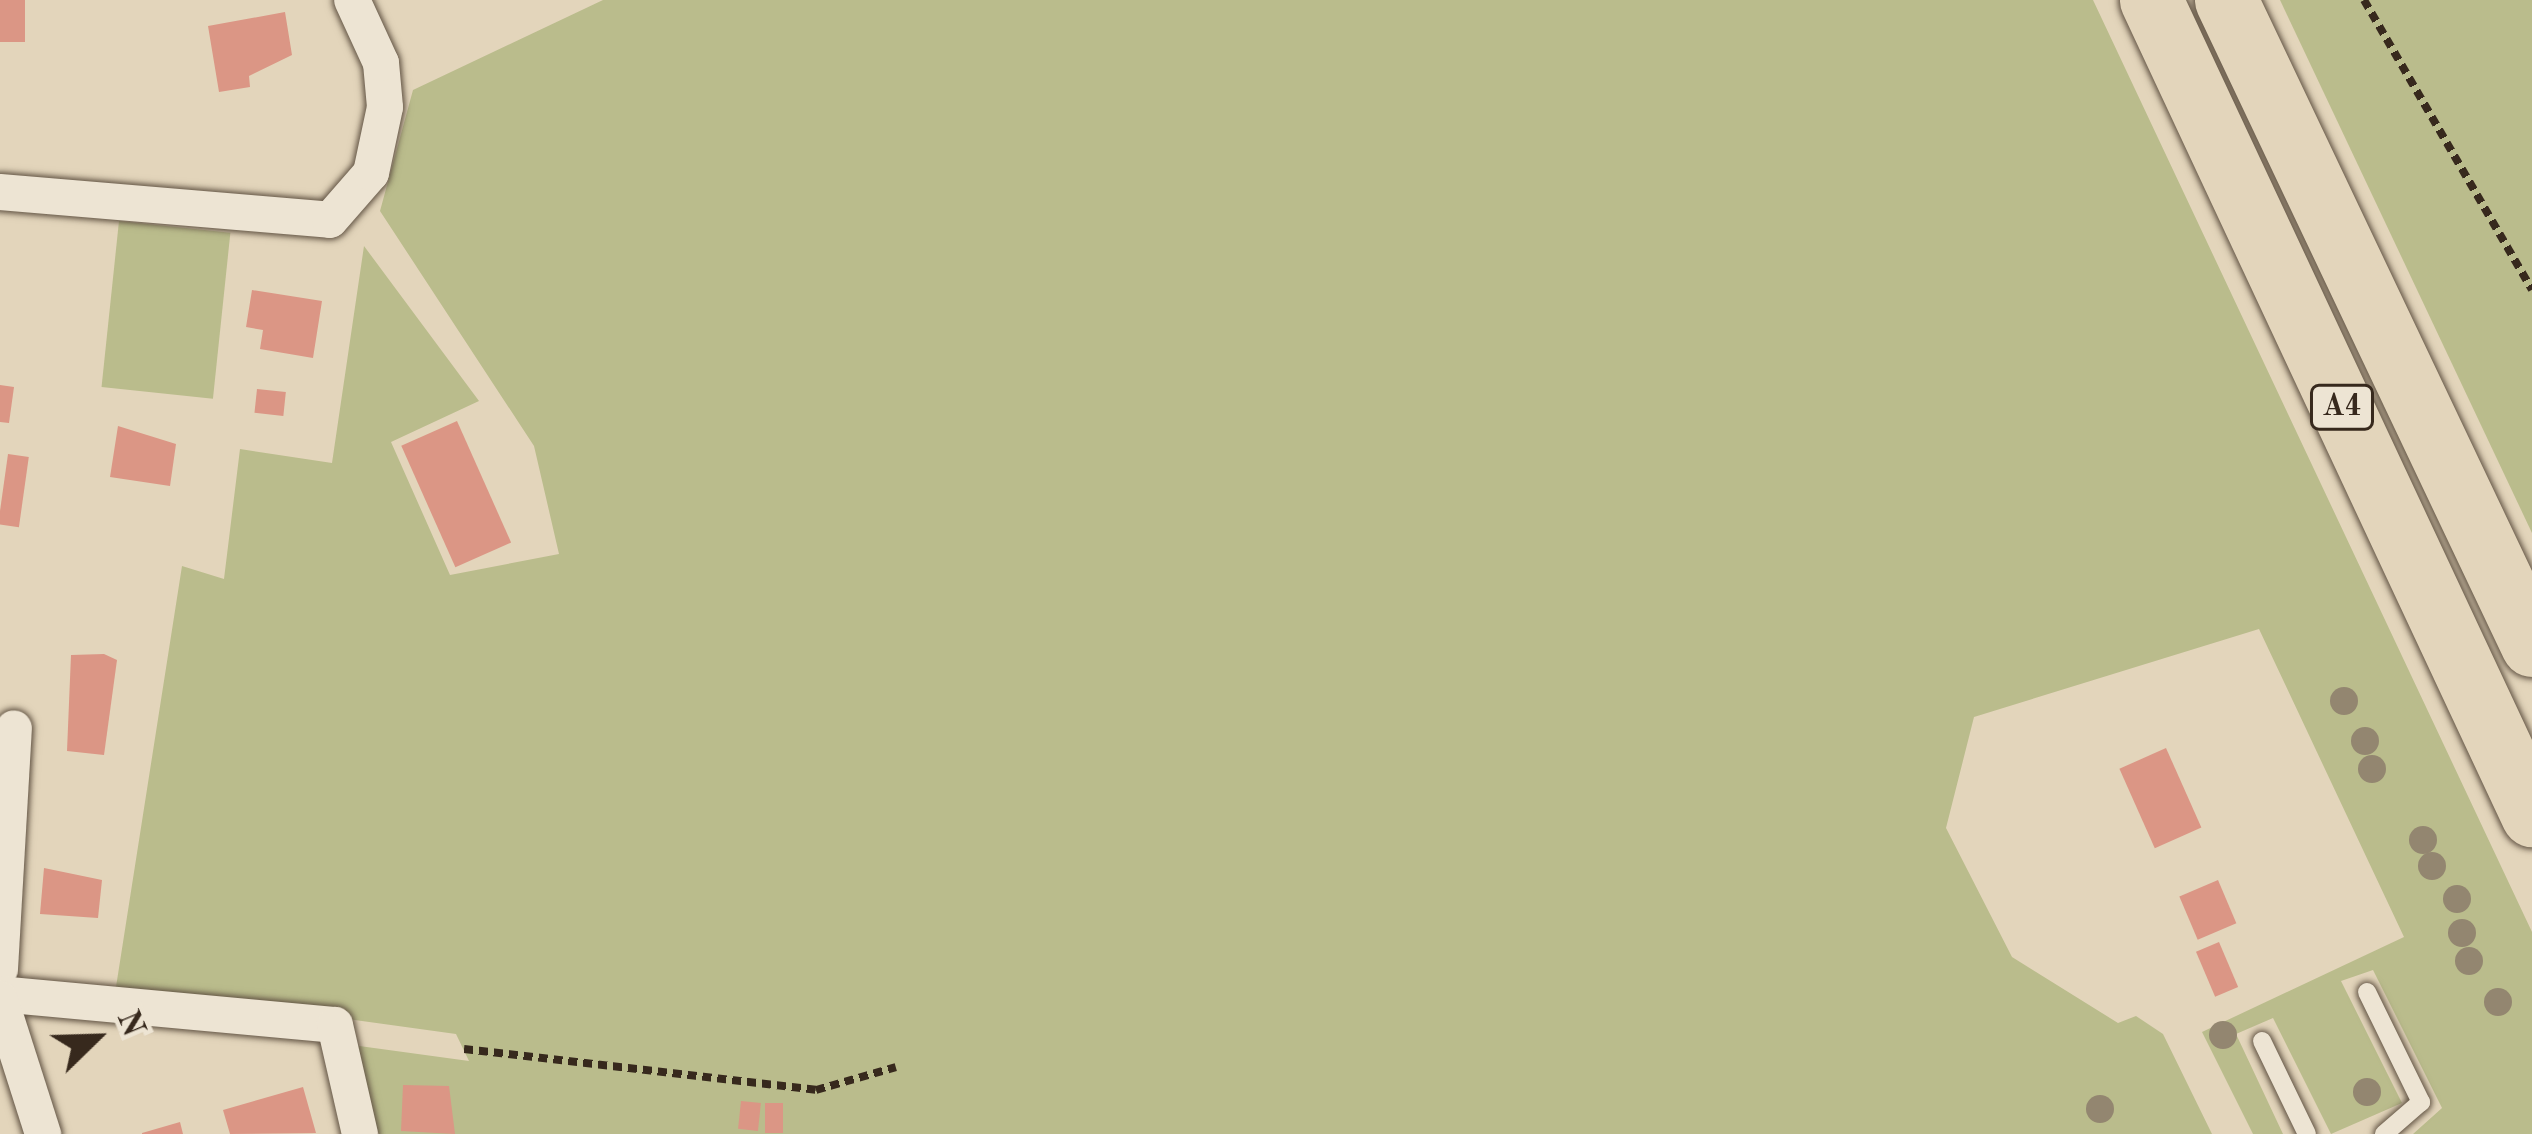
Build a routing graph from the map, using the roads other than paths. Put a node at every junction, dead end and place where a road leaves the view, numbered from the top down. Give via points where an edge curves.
1 (352, 0) edge
2 (2151, 0) edge
3 (2226, 0) edge
4 (0, 191) edge
5 (2532, 645) edge
6 (14, 728) dead end
7 (2532, 815) edge
8 (0, 969) edge
9 (2367, 992) dead end
10 (0, 996) edge
11 (2262, 1041) dead end
12 (43, 1134) edge
13 (360, 1134) edge
14 (2307, 1134) edge
15 (2384, 1134) edge

1 - 4 street via 381,63 385,106 371,173 330,220
2 - 7 highway, A4
3 - 5 highway, A4
6 - 8 street
9 - 15 lane via 2421,1102
10 - 12 street
10 - 13 street via 335,1025
11 - 14 lane

